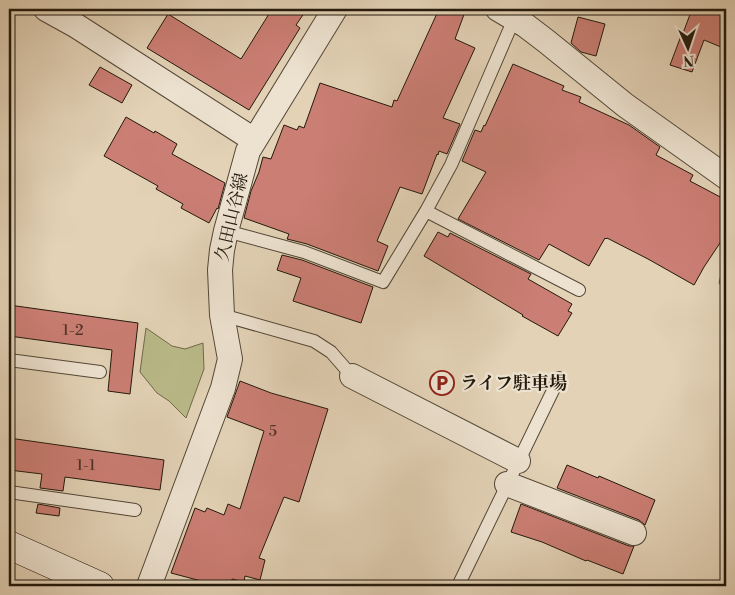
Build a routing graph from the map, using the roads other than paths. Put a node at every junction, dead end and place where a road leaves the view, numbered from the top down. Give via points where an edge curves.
1 (46, 9) edge
2 (334, 9) edge
3 (517, 16) edge
4 (254, 140) junction
5 (726, 177) edge
6 (426, 211) junction
7 (226, 230) junction
8 (579, 290) dead end
9 (222, 315) junction
10 (9, 360) edge
11 (100, 372) dead end
12 (352, 376) joint
13 (559, 378) dead end
14 (518, 462) junction
15 (507, 484) junction
16 (9, 492) edge
17 (135, 510) dead end
18 (634, 534) dead end
19 (9, 545) edge
20 (100, 586) edge
21 (149, 586) edge
22 (458, 586) edge

1 - 4 street
2 - 4 street, 久田山谷線
3 - 5 street via 625,105
3 - 6 lane via 451,165
4 - 7 street, 久田山谷線
6 - 7 lane via 382,282 304,252
6 - 8 lane
7 - 9 street, 久田山谷線 via 220,270
9 - 12 lane via 314,341 331,352
9 - 21 street, 久田山谷線 via 230,358 222,388
10 - 11 lane
12 - 14 street
13 - 14 lane
14 - 15 lane
15 - 18 street
15 - 22 lane
16 - 17 lane
19 - 20 street

